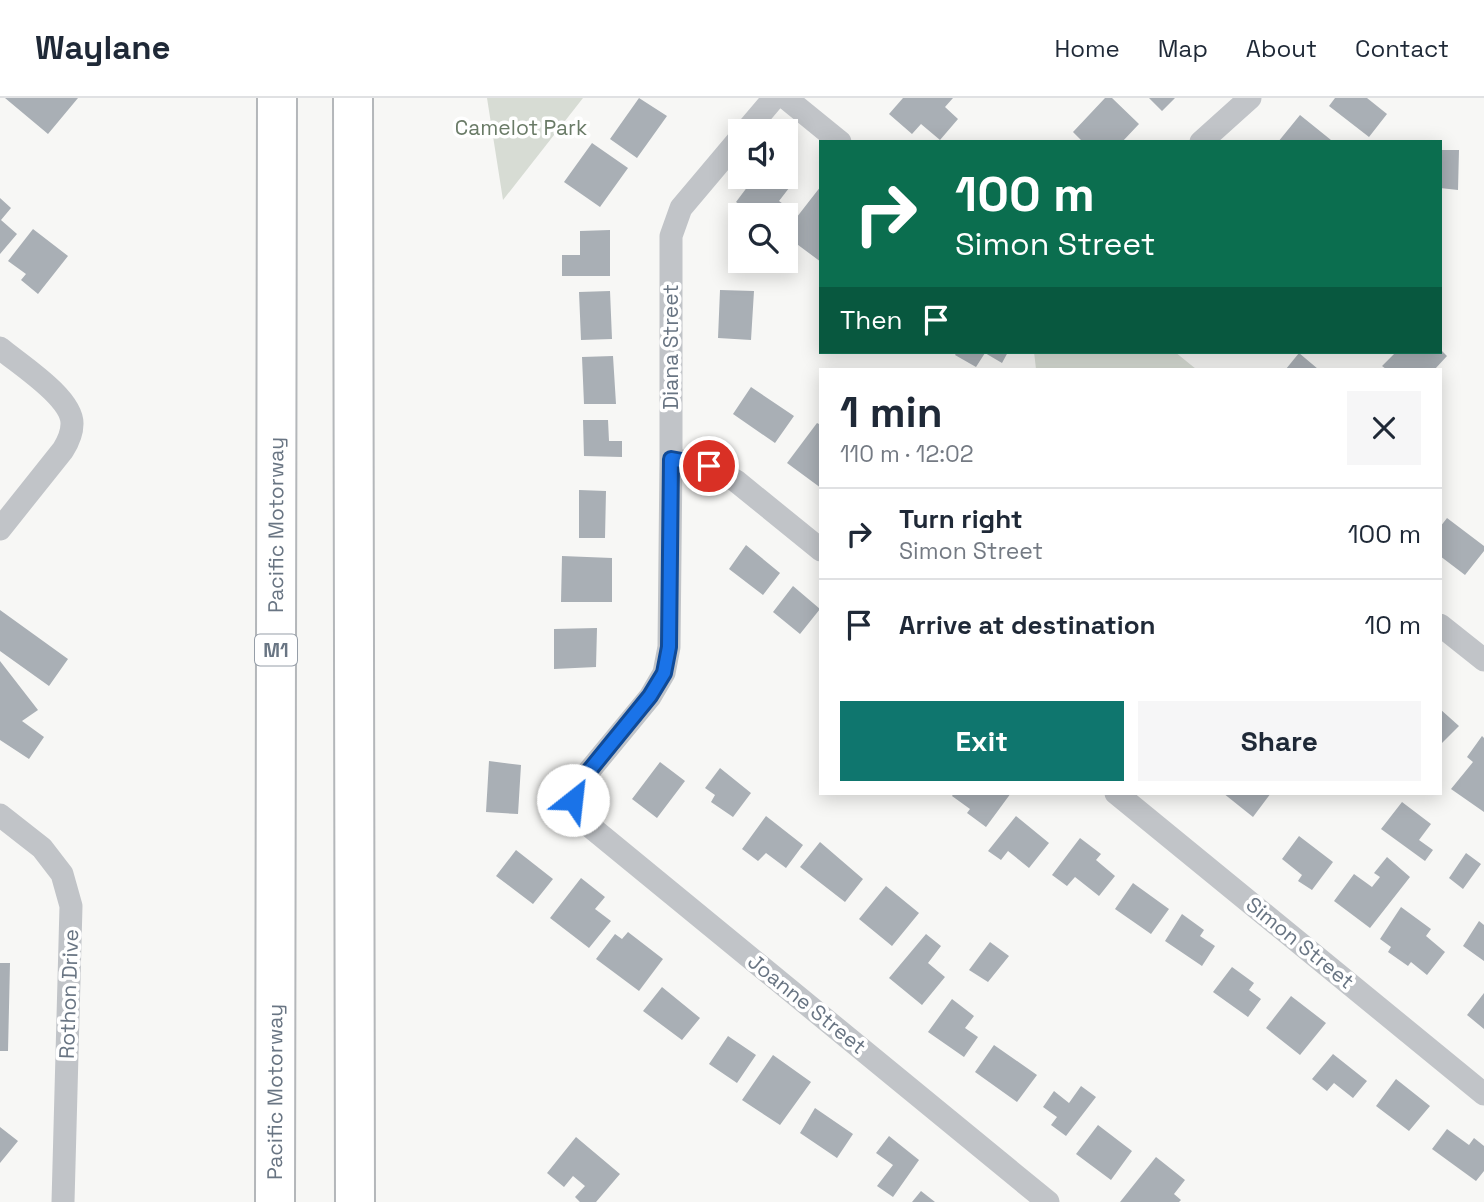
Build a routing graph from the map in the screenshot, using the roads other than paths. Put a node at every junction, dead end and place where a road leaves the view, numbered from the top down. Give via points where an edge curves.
1 (277, 98) edge
2 (353, 98) edge
3 (774, 98) edge
4 (786, 98) edge
5 (1250, 98) edge
6 (756, 119) edge
7 (838, 140) edge
8 (1203, 140) edge
9 (728, 152) edge
10 (0, 348) edge
11 (671, 459) junction
12 (0, 529) edge
13 (819, 549) edge
14 (1442, 627) edge
15 (1484, 660) edge
16 (1118, 795) edge
17 (573, 800) joint
18 (0, 815) edge
19 (1484, 1094) edge
20 (63, 1202) edge
21 (275, 1202) edge
22 (355, 1202) edge
23 (1048, 1202) edge

1 - 21 highway, Pacific Motorway / M1
2 - 22 highway
3 - 6 street
4 - 7 street
5 - 8 street
9 - 11 street, Diana Street via 681,208 671,236
10 - 12 street via 56,393 73,421 63,450
11 - 13 street via 709,466 736,481
11 - 17 street, Diana Street via 669,647 664,673 580,782
14 - 15 street
16 - 19 street, Simon Street
17 - 23 street, Joanne Street via 581,819
18 - 20 street, Rothon Drive via 42,848 62,874 71,906

